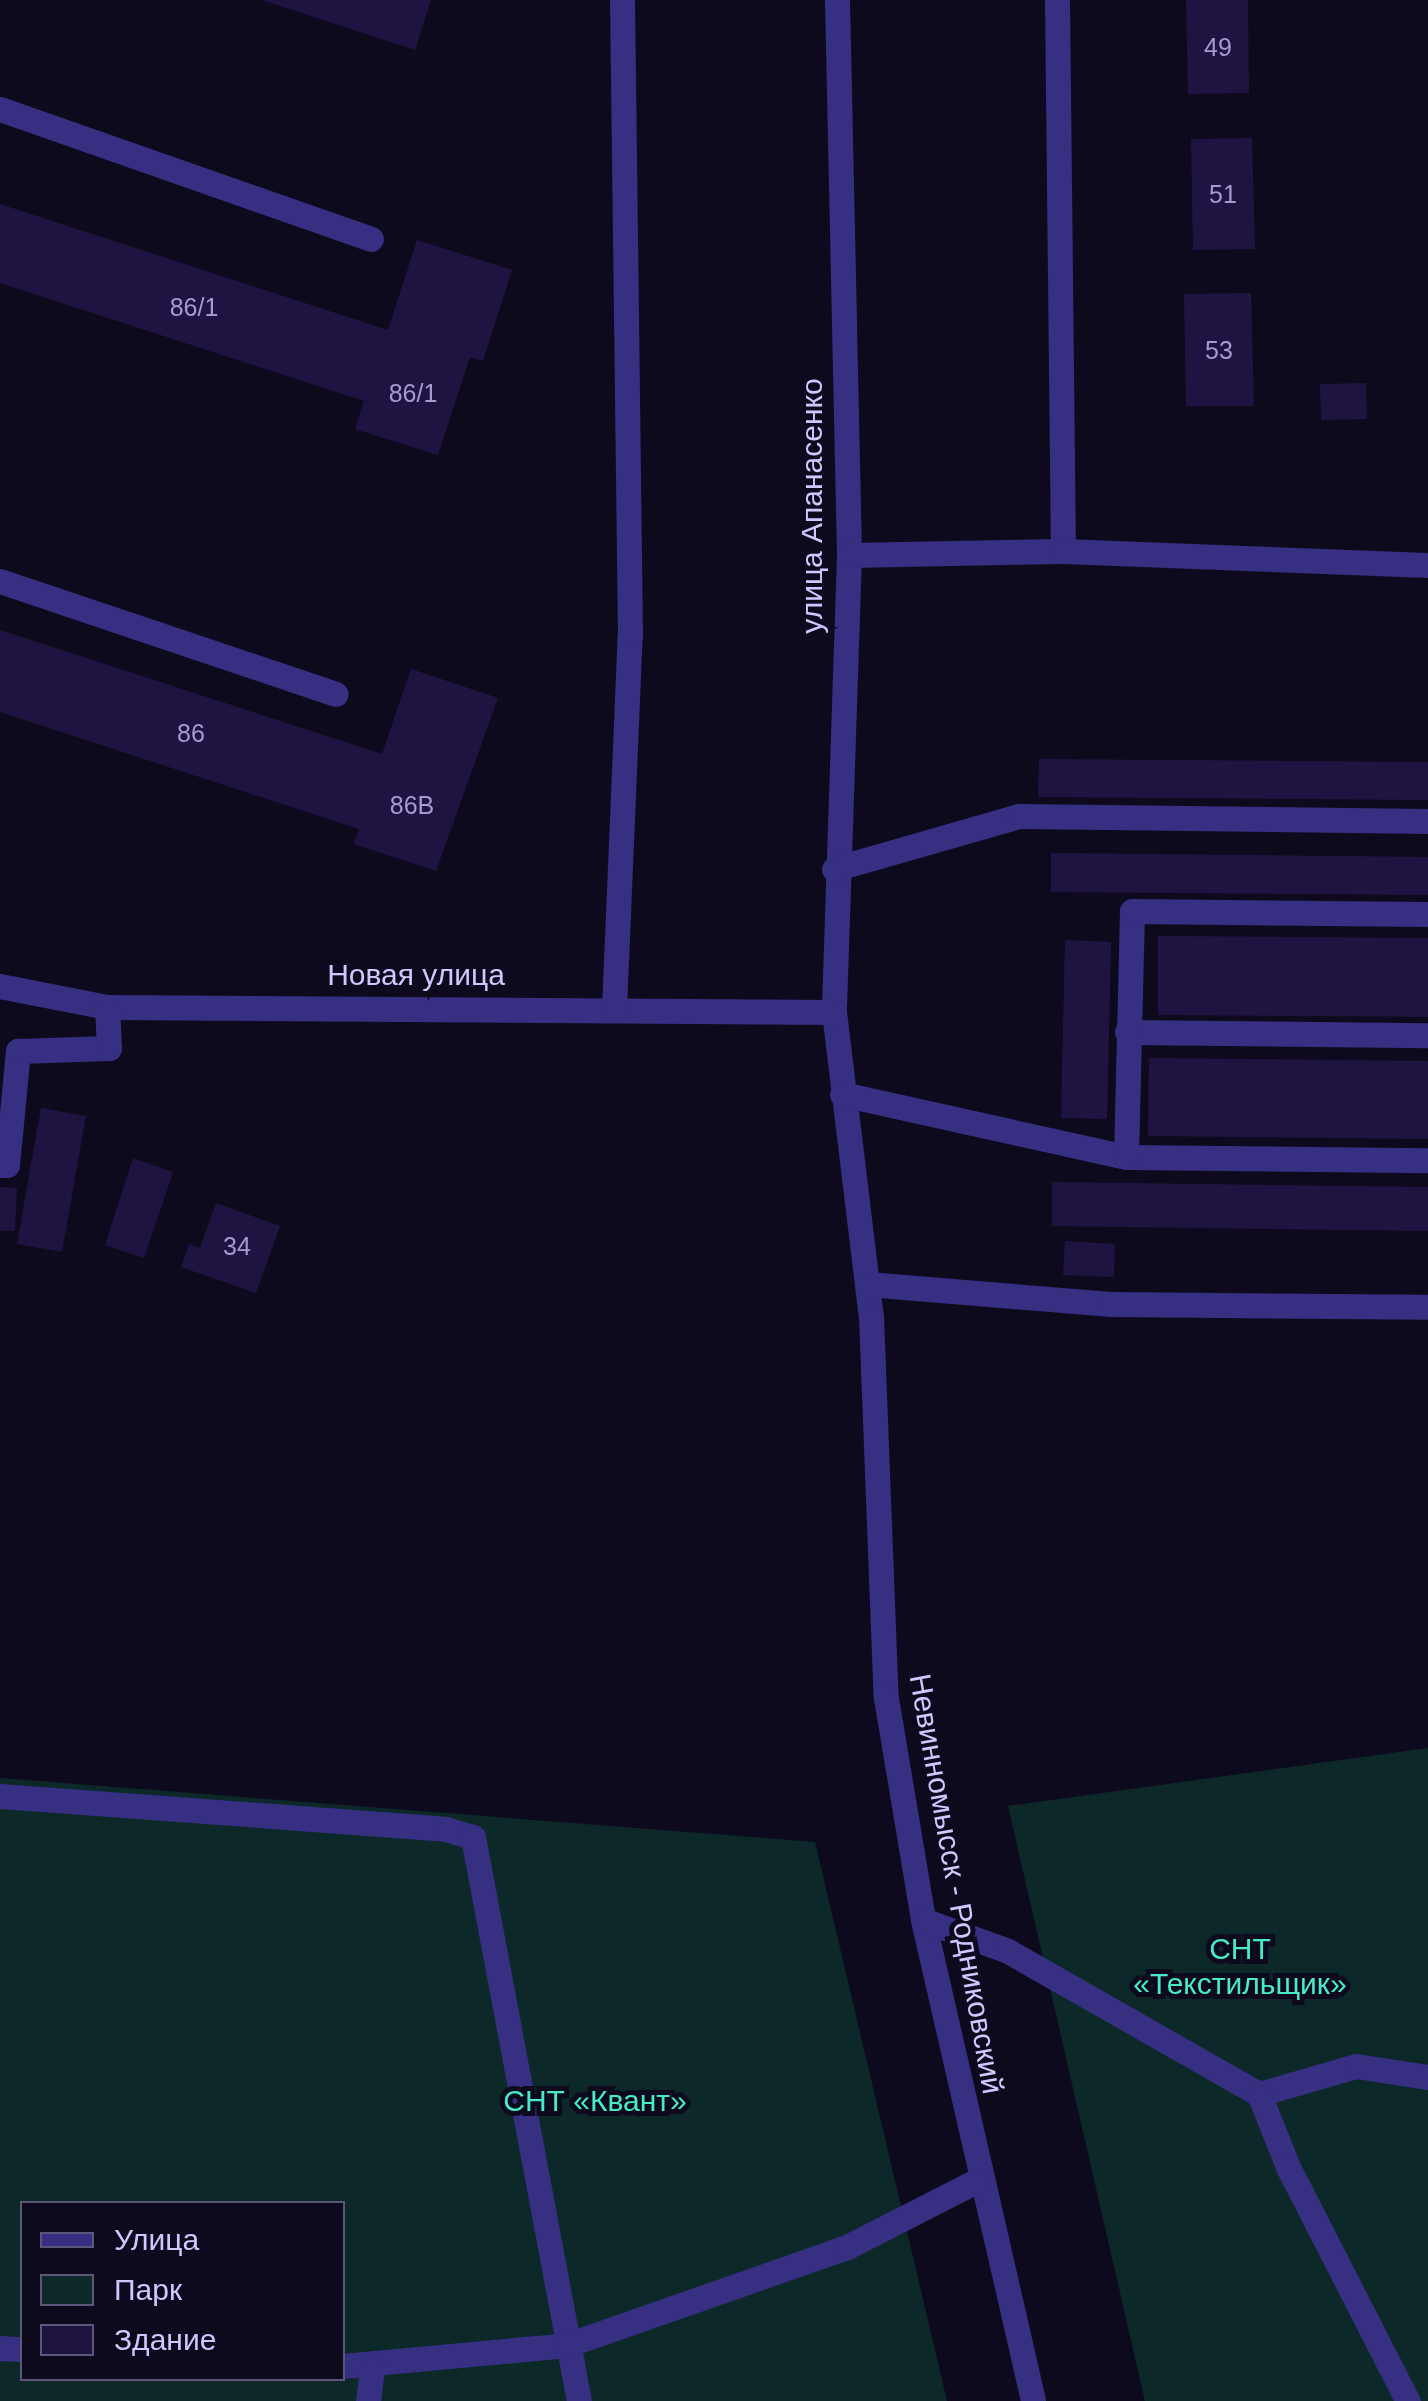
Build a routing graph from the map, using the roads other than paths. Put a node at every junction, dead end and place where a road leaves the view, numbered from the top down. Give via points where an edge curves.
1 (622, 0) edge
2 (837, 0) edge
3 (1057, 0) edge
4 (0, 109) edge
5 (371, 239) dead end
6 (1063, 552) junction
7 (849, 555) junction
8 (1428, 565) edge
9 (0, 582) edge
10 (335, 694) dead end
11 (1428, 821) edge
12 (834, 869) junction
13 (1428, 914) edge
14 (0, 986) edge
15 (107, 1007) junction
16 (614, 1008) junction
17 (834, 1012) junction
18 (1127, 1032) junction
19 (1428, 1035) edge
20 (842, 1094) junction
21 (1126, 1157) junction
22 (1428, 1160) edge
23 (0, 1165) edge
24 (867, 1284) junction
25 (1428, 1307) edge
26 (0, 1796) edge
27 (923, 1920) junction
28 (1428, 2077) edge
29 (1259, 2094) junction
30 (978, 2180) junction
31 (567, 2345) junction
32 (345, 2366) edge
33 (372, 2368) junction
34 (368, 2401) edge
35 (579, 2401) edge
36 (1033, 2401) edge
37 (1408, 2401) edge

1 - 16 street via 630,635
2 - 7 street, улица Апанасенко
3 - 6 street
4 - 5 street
6 - 7 street
6 - 8 street
7 - 12 street, улица Апанасенко
9 - 10 street
11 - 12 street via 1019,816
12 - 17 street, улица Апанасенко
13 - 18 street via 1132,911
14 - 15 street, Новая улица
15 - 16 street, Новая улица
15 - 23 street via 109,1048 18,1052 7,1166
16 - 17 street, Новая улица
17 - 20 street, Невинномысск - Родниковский
18 - 19 street
18 - 21 street
20 - 21 street
20 - 24 street, Невинномысск - Родниковский
21 - 22 street
24 - 25 street via 1111,1304
24 - 27 street, Невинномысск - Родниковский via 886,1698
26 - 31 street via 444,1828 473,1837
27 - 29 street via 1008,1951
27 - 30 street, Невинномысск - Родниковский
28 - 29 street via 1356,2066
29 - 37 street via 1288,2167
30 - 31 street via 848,2247
30 - 36 street, Невинномысск - Родниковский
31 - 33 street
31 - 35 street
32 - 33 street
33 - 34 street

